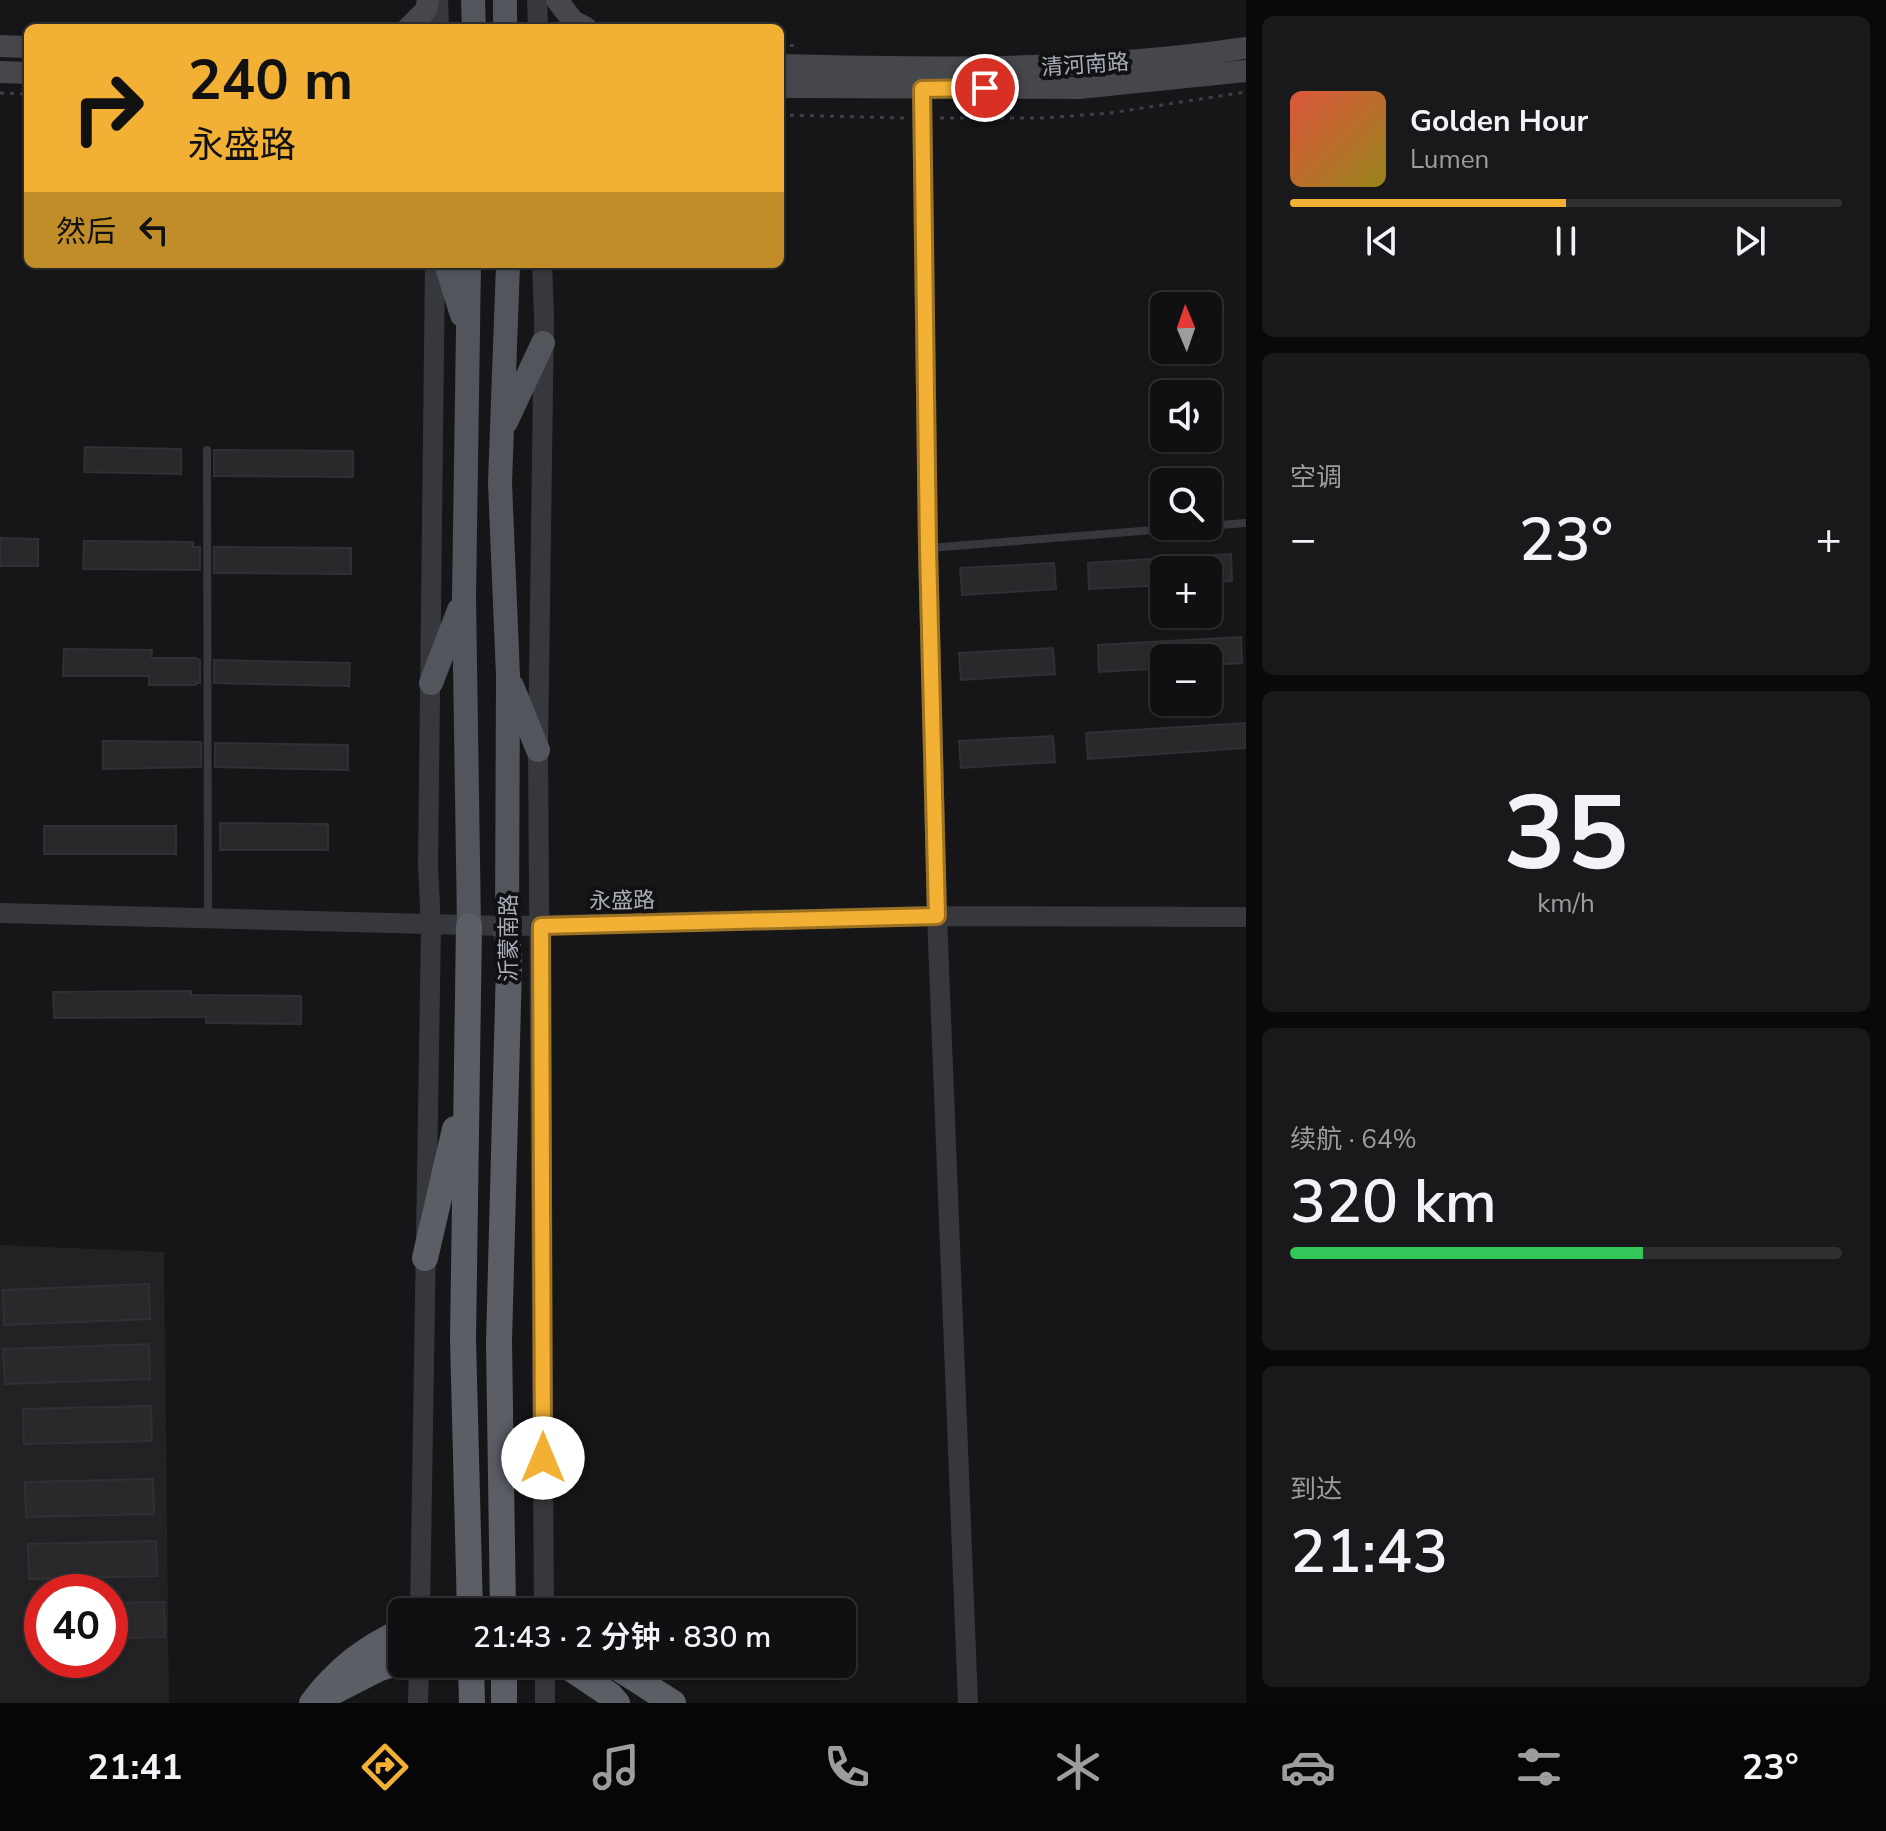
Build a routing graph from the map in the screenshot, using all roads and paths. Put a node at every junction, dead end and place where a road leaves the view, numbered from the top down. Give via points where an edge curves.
1 (428, 0) edge
2 (438, 0) edge
3 (473, 0) edge
4 (505, 0) edge
5 (537, 0) edge
6 (557, 0) edge
7 (412, 24) edge
8 (439, 24) edge
9 (474, 24) edge
10 (505, 24) edge
11 (538, 24) edge
12 (579, 24) edge
13 (0, 46) edge
14 (24, 47) edge
15 (1246, 48) edge
16 (784, 65) edge
17 (1246, 71) edge
18 (0, 72) edge
19 (24, 73) edge
20 (784, 87) edge
21 (922, 89) junction
22 (1246, 92) edge
23 (0, 93) edge
24 (24, 94) edge
25 (784, 115) edge
26 (923, 118) junction
27 (435, 268) edge
28 (447, 268) edge
29 (469, 268) edge
30 (508, 268) edge
31 (542, 268) edge
32 (467, 332) junction
33 (543, 343) junction
34 (502, 432) junction
35 (207, 450) dead end
36 (1246, 523) edge
37 (1222, 525) edge
38 (1150, 530) edge
39 (928, 548) junction
40 (464, 597) junction
41 (508, 676) junction
42 (431, 683) junction
43 (538, 750) junction
44 (0, 913) edge
45 (937, 916) junction
46 (1246, 917) edge
47 (208, 920) junction
48 (431, 926) junction
49 (469, 926) junction
50 (507, 926) junction
51 (541, 926) junction
52 (467, 1079) junction
53 (425, 1258) junction
54 (420, 1598) edge
55 (470, 1598) edge
56 (503, 1598) edge
57 (544, 1598) edge
58 (388, 1639) edge
59 (388, 1665) edge
60 (419, 1678) edge
61 (471, 1678) edge
62 (504, 1678) edge
63 (545, 1678) edge
64 (585, 1678) edge
65 (634, 1678) edge
66 (313, 1703) edge
67 (418, 1703) edge
68 (472, 1703) edge
69 (504, 1703) edge
70 (545, 1703) edge
71 (617, 1703) edge
72 (673, 1703) edge
73 (968, 1703) edge

1 - 7 main road
2 - 8 street
3 - 9 main road
4 - 10 main road
5 - 11 street
6 - 12 main road
13 - 14 main road
15 - 16 main road, 清河南路 via 1032,68
17 - 21 main road, 清河南路 via 1079,88
18 - 19 main road
20 - 21 main road, 清河南路
21 - 26 street
22 - 26 path via 1110,113
23 - 24 path
25 - 26 path
26 - 39 street
27 - 42 street
28 - 32 main road
29 - 32 main road, 沂蒙南路
30 - 34 main road, 沂蒙南路
31 - 33 street
32 - 40 main road, 沂蒙南路
33 - 34 main road
33 - 43 street
34 - 41 main road, 沂蒙南路
35 - 47 lane
36 - 37 lane
38 - 39 lane
39 - 45 street
40 - 42 main road
40 - 49 main road, 沂蒙南路
41 - 43 main road
41 - 50 main road, 沂蒙南路
42 - 48 street
43 - 51 street
44 - 47 street, 永盛路
45 - 46 street, 永盛路
45 - 51 street, 永盛路
45 - 73 street
47 - 48 street, 永盛路
48 - 49 street, 永盛路
48 - 53 street
49 - 50 street, 永盛路
49 - 52 highway, 沂蒙南路
50 - 51 street, 永盛路
50 - 56 highway, 沂蒙南路 via 499,1342
51 - 57 street
52 - 53 highway
52 - 55 highway, 沂蒙南路 via 463,1339
53 - 54 street
58 - 66 highway via 331,1678
59 - 66 highway
60 - 67 street
61 - 68 highway
62 - 69 highway
63 - 70 street
64 - 71 highway
65 - 72 highway

